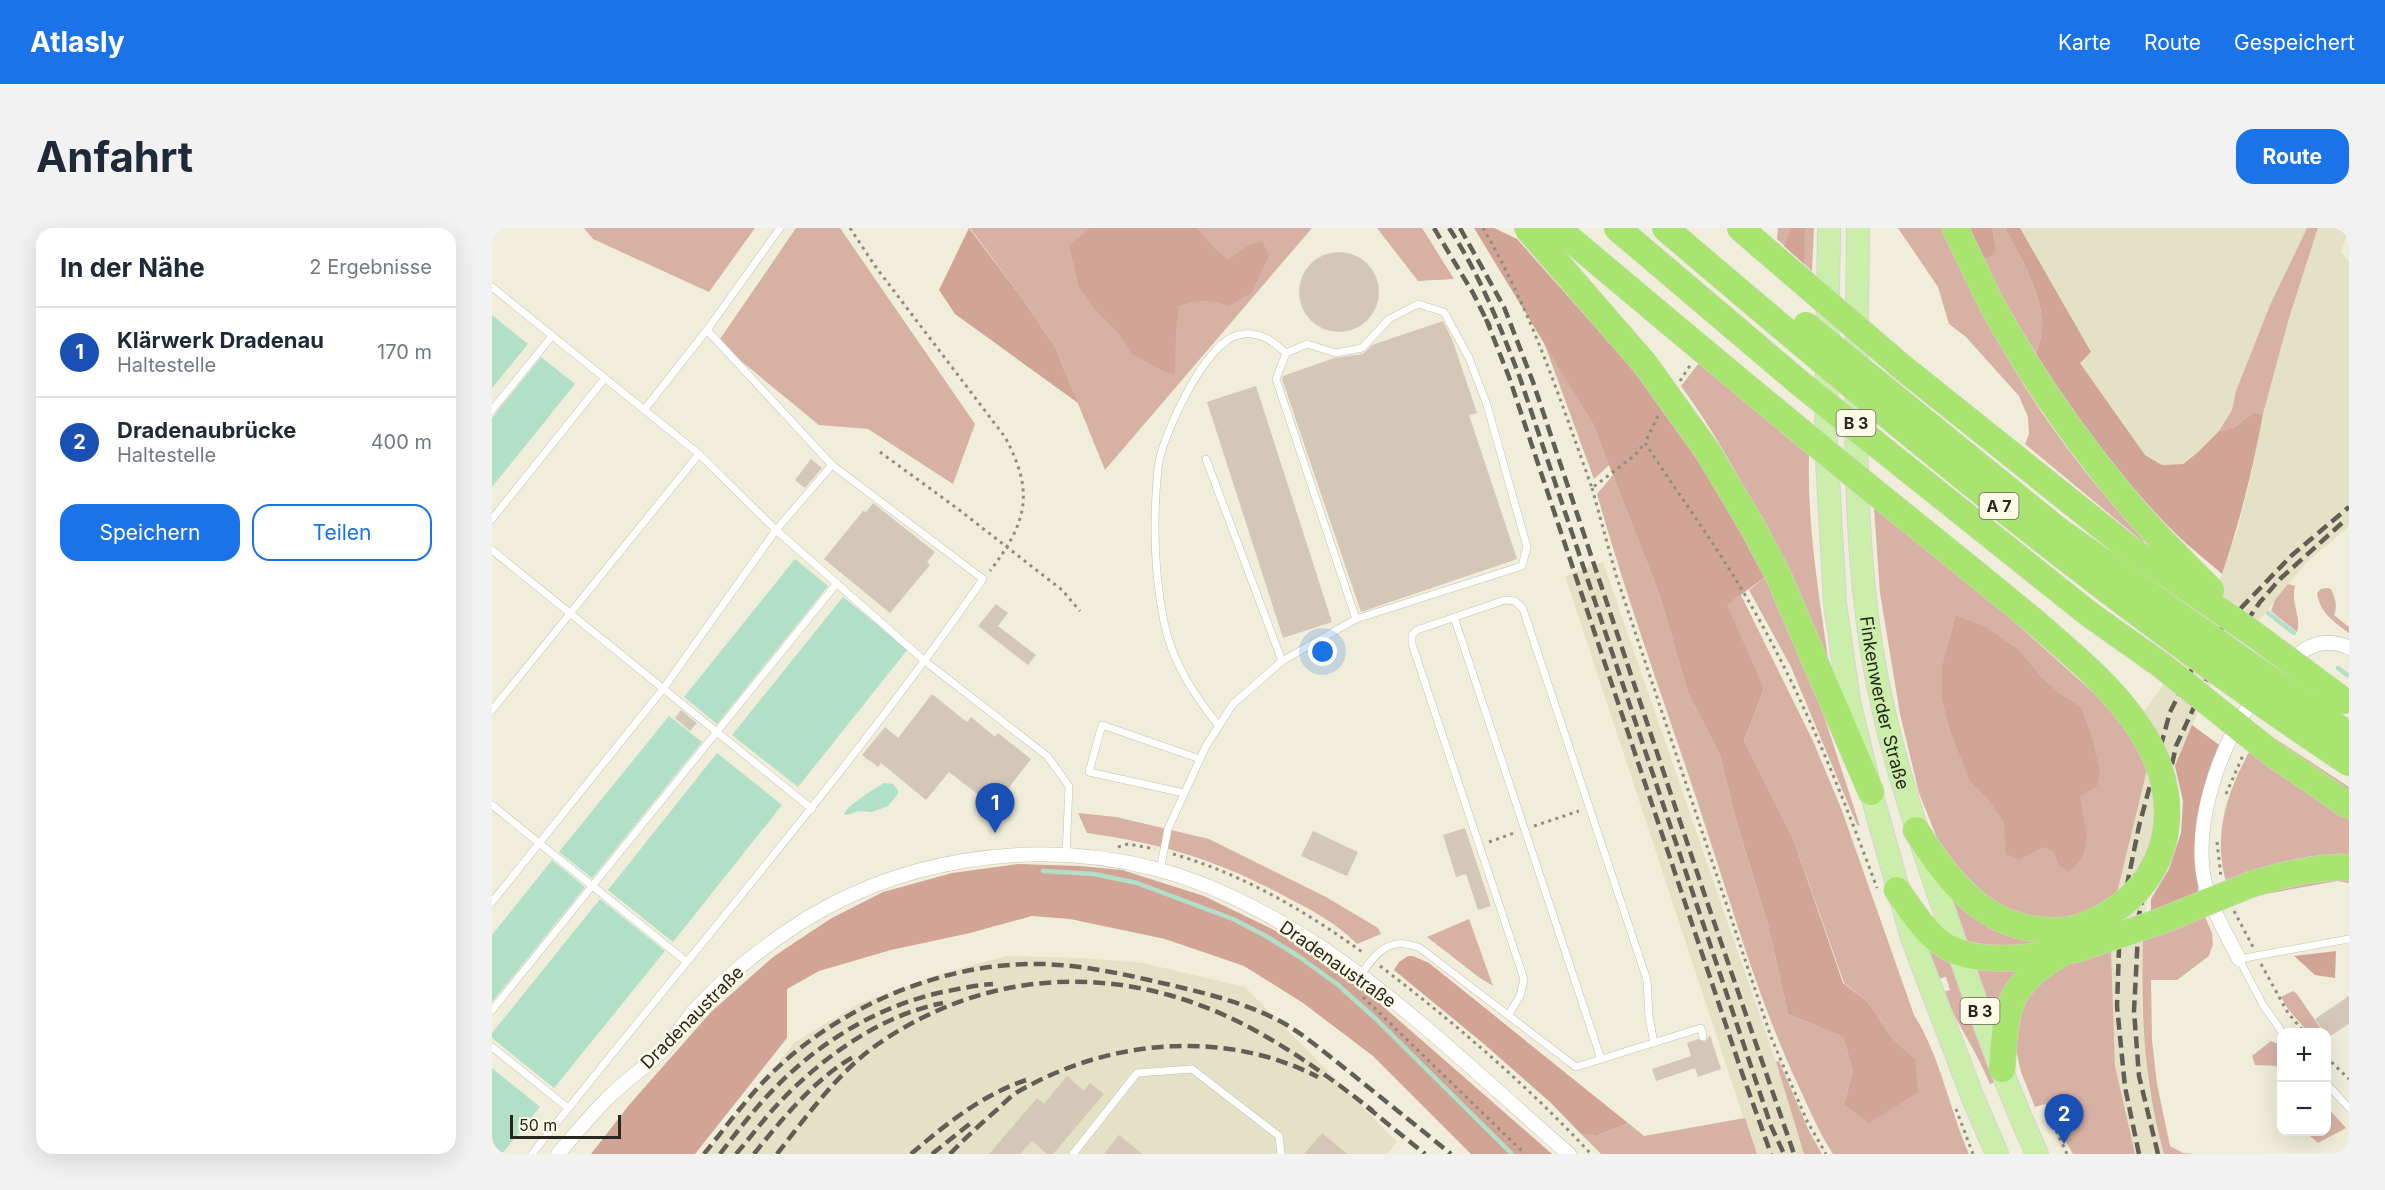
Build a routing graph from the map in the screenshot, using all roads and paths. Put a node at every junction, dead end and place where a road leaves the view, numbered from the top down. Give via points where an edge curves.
1 (780, 228) edge
2 (850, 228) edge
3 (1483, 228) edge
4 (1527, 228) edge
5 (1557, 228) edge
6 (1617, 228) edge
7 (1665, 228) edge
8 (1691, 228) edge
9 (1740, 228) edge
10 (1830, 228) edge
11 (1858, 228) edge
12 (1955, 228) edge
13 (492, 288) edge
14 (707, 330) junction
15 (552, 336) junction
16 (1286, 353) junction
17 (1692, 363) dead end
18 (605, 378) junction
19 (1679, 382) dead end
20 (492, 410) edge
21 (644, 410) junction
22 (1659, 412) dead end
23 (1645, 443) junction
24 (880, 452) dead end
25 (699, 454) junction
26 (1206, 459) dead end
27 (832, 465) junction
28 (1592, 488) junction
29 (492, 519) edge
30 (776, 530) junction
31 (1007, 548) junction
32 (492, 550) edge
33 (983, 579) junction
34 (837, 583) junction
35 (1080, 611) dead end
36 (570, 613) junction
37 (1454, 617) junction
38 (1356, 619) junction
39 (2251, 632) junction
40 (2349, 648) edge
41 (926, 662) junction
42 (1282, 662) junction
43 (663, 688) junction
44 (2349, 705) edge
45 (492, 710) edge
46 (1219, 726) junction
47 (716, 732) junction
48 (2349, 735) edge
49 (1200, 759) junction
50 (2349, 763) edge
51 (1871, 792) junction
52 (1184, 794) junction
53 (492, 805) edge
54 (2349, 806) edge
55 (812, 809) junction
56 (1916, 830) junction
57 (539, 843) junction
58 (1066, 855) junction
59 (2349, 867) edge
60 (1160, 870) junction
61 (592, 886) junction
62 (1888, 892) junction
63 (492, 902) edge
64 (2232, 906) dead end
65 (2349, 939) edge
66 (2073, 943) junction
67 (1959, 952) junction
68 (2257, 955) junction
69 (2239, 959) junction
70 (687, 962) junction
71 (1347, 966) junction
72 (1360, 976) junction
73 (492, 1010) edge
74 (1509, 1014) junction
75 (2279, 1028) edge
76 (2301, 1028) edge
77 (1703, 1037) dead end
78 (1654, 1043) junction
79 (492, 1047) edge
80 (1601, 1059) junction
81 (2331, 1062) edge
82 (2002, 1069) junction
83 (2349, 1079) edge
84 (2331, 1088) edge
85 (1955, 1102) dead end
86 (568, 1108) junction
87 (2349, 1108) edge
88 (2053, 1124) dead end
89 (532, 1154) edge
90 (558, 1154) edge
91 (1073, 1154) edge
92 (1281, 1154) edge
93 (1525, 1154) edge
94 (1569, 1154) edge
95 (1826, 1154) edge
96 (1973, 1154) edge
97 (1997, 1154) edge
98 (2037, 1154) edge
99 (2067, 1154) edge

1 - 14 lane
2 - 31 path via 1005,437 1017,460 1024,503
3 - 28 path via 1505,265 1539,340
4 - 51 highway, bridge via 1645,364 1708,452 1778,575
5 - 66 highway, bridge via 1791,425 2060,643 2141,731 2166,785 2169,814 2157,858 2147,878 2127,901
6 - 54 highway, A 7, bridge via 1802,385 2071,600 2270,752
7 - 50 highway, A 7, bridge via 1989,498 2195,655
8 - 48 highway, A 7, bridge via 2058,530
9 - 39 highway, bridge via 1902,367 2126,546
10 - 51 main road, Finkenwerder Straße / B 3 via 1826,442 1830,528 1841,652
11 - 56 main road, Finkenwerder Straße / B 3 via 1856,458 1863,580 1880,696
12 - 39 highway, bridge via 1991,303 2032,373 2074,433 2126,500
13 - 15 lane
14 - 21 lane
14 - 27 lane
15 - 18 lane
15 - 20 lane
16 - 38 lane via 1276,379
16 - 38 lane via 1307,344 1336,353 1362,348 1389,319 1418,304 1444,312 1469,358 1487,405 1527,546 1522,566
16 - 46 lane via 1257,334 1236,335 1218,350 1192,382 1164,440 1158,468 1157,581 1165,625 1178,667
17 - 19 path
18 - 21 lane
18 - 29 lane
21 - 25 lane
22 - 23 path
23 - 28 path
23 - 62 path via 1736,580 1787,674
24 - 31 path
25 - 30 lane
25 - 36 lane
26 - 42 lane
27 - 30 lane
27 - 33 lane
28 - 95 path via 1619,586 1771,1037 1807,1121
30 - 34 lane
30 - 43 lane
31 - 33 path
31 - 35 path via 1062,590
32 - 36 lane
33 - 41 lane
34 - 41 lane
34 - 47 lane
36 - 43 lane
36 - 45 lane
37 - 74 lane via 1417,630 1412,635 1412,644 1524,979 1520,996
37 - 78 lane via 1505,600 1515,601 1523,609 1647,980
37 - 80 lane
38 - 42 lane
39 - 44 highway, bridge
40 - 69 street via 2326,642 2312,644 2294,657 2254,698 2221,759 2206,808 2203,862 2207,891
41 - 55 lane
41 - 58 lane via 1047,756 1067,780 1070,797
42 - 46 lane via 1233,704
43 - 47 lane
43 - 57 lane
46 - 49 lane
47 - 55 lane
47 - 61 lane
49 - 52 lane
49 - 52 lane via 1102,725 1089,772
51 - 62 main road, Finkenwerder Straße / B 3
52 - 60 lane via 1167,829
53 - 57 lane
55 - 70 lane
56 - 66 highway via 1953,884 1986,912
56 - 67 main road, Finkenwerder Straße / B 3
57 - 61 lane
57 - 63 lane
58 - 60 street, Dradenaustraße
58 - 90 street, Dradenaustraße via 956,862 896,877 838,900 740,967 694,1011 662,1051 611,1095
59 - 66 highway, bridge via 2297,872 2252,884 2161,921
60 - 71 street, Dradenaustraße via 1253,909
61 - 70 lane
61 - 73 lane
62 - 67 highway via 1941,943
62 - 97 main road, Finkenwerder Straße / B 3
64 - 68 path
65 - 68 lane
66 - 67 highway via 1994,959
66 - 82 highway via 2037,968 2015,993 2006,1023
67 - 82 main road, Finkenwerder Straße / B 3
68 - 69 lane
68 - 76 path via 2288,1013
69 - 75 lane
70 - 86 lane
71 - 72 street, Dradenaustraße
71 - 93 path via 1359,992
72 - 74 lane via 1380,950 1411,944
72 - 94 street, Dradenaustraße
74 - 80 lane via 1576,1067
77 - 78 lane via 1701,1028
78 - 80 lane
79 - 86 lane
81 - 83 path
82 - 98 main road, Finkenwerder Straße / B 3
84 - 87 lane
85 - 96 path
86 - 89 lane
88 - 99 path
91 - 92 lane via 1137,1073 1192,1069 1279,1136

